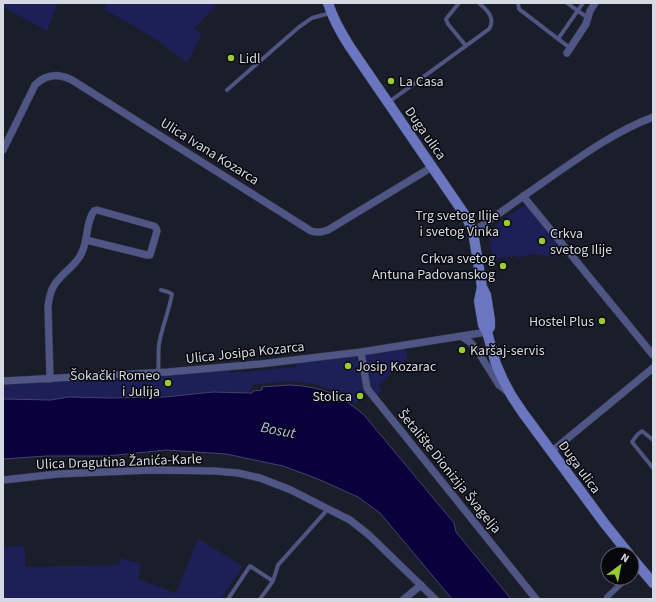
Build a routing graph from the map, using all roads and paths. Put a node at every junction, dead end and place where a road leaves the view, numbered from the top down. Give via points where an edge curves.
1 (459, 3) edge
2 (479, 3) edge
3 (518, 3) edge
4 (567, 3) edge
5 (583, 3) edge
6 (595, 3) edge
7 (330, 8) edge
8 (578, 10) junction
9 (588, 18) junction
10 (558, 39) junction
11 (466, 46) junction
12 (569, 50) joint
13 (227, 90) dead end
14 (388, 102) junction
15 (653, 117) edge
16 (3, 150) edge
17 (432, 167) junction
18 (523, 196) junction
19 (473, 232) junction
20 (86, 240) junction
21 (161, 290) dead end
22 (487, 332) junction
23 (461, 336) junction
24 (361, 352) junction
25 (653, 355) edge
26 (653, 368) edge
27 (158, 373) junction
28 (50, 379) junction
29 (3, 381) edge
30 (511, 395) junction
31 (653, 440) edge
32 (551, 452) junction
33 (653, 468) edge
34 (3, 480) edge
35 (328, 509) junction
36 (622, 546) edge
37 (640, 574) edge
38 (273, 581) junction
39 (653, 583) edge
40 (420, 585) junction
41 (619, 586) edge
42 (606, 598) edge
43 (228, 599) edge
44 (260, 599) edge
45 (404, 599) edge
46 (435, 599) edge
47 (536, 599) edge

1 - 11 lane via 446,19
2 - 11 lane via 492,17 492,25
3 - 10 lane via 519,9
4 - 8 lane
5 - 8 lane
6 - 9 street
7 - 13 lane via 299,27
7 - 14 main road, Duga ulica via 338,28
8 - 9 lane
8 - 10 lane
9 - 12 street
10 - 12 lane
11 - 14 lane
14 - 17 main road, Duga ulica
15 - 18 street via 599,144
16 - 17 street, Ulica Ivana Kozarca via 35,85 44,78 62,76 317,233 328,230
17 - 19 main road, Duga ulica via 467,218
18 - 19 street
18 - 25 street
19 - 22 main road, Duga ulica via 482,287 479,300 483,325
20 - 20 street via 94,210 154,226 157,231 150,255
20 - 28 street via 81,255 60,277 50,296
21 - 27 lane via 172,294 159,345
22 - 23 street, Ulica Josipa Kozarca
22 - 30 main road, Duga ulica via 496,364
23 - 24 street, Ulica Josipa Kozarca
23 - 30 street, Duga ulica via 477,350 499,385
24 - 27 street, Ulica Josipa Kozarca
24 - 47 street, Šetalište Dionizija Švagelja via 369,391
26 - 32 street
27 - 28 street, Ulica Josipa Kozarca
28 - 29 street, Ulica Josipa Kozarca
30 - 32 main road, Duga ulica
31 - 33 lane via 642,431 632,442
32 - 36 main road, Duga ulica
34 - 35 street, Ulica Dragutina Žanića-Karle via 111,471 238,473 291,490
35 - 38 lane via 278,565
35 - 40 street, Ulica Dragutina Žanića-Karle via 350,520 369,535
37 - 39 main road
38 - 43 lane via 250,566
38 - 44 lane
40 - 45 street
40 - 46 street, Ulica Dragutina Žanića-Karle
41 - 42 street

